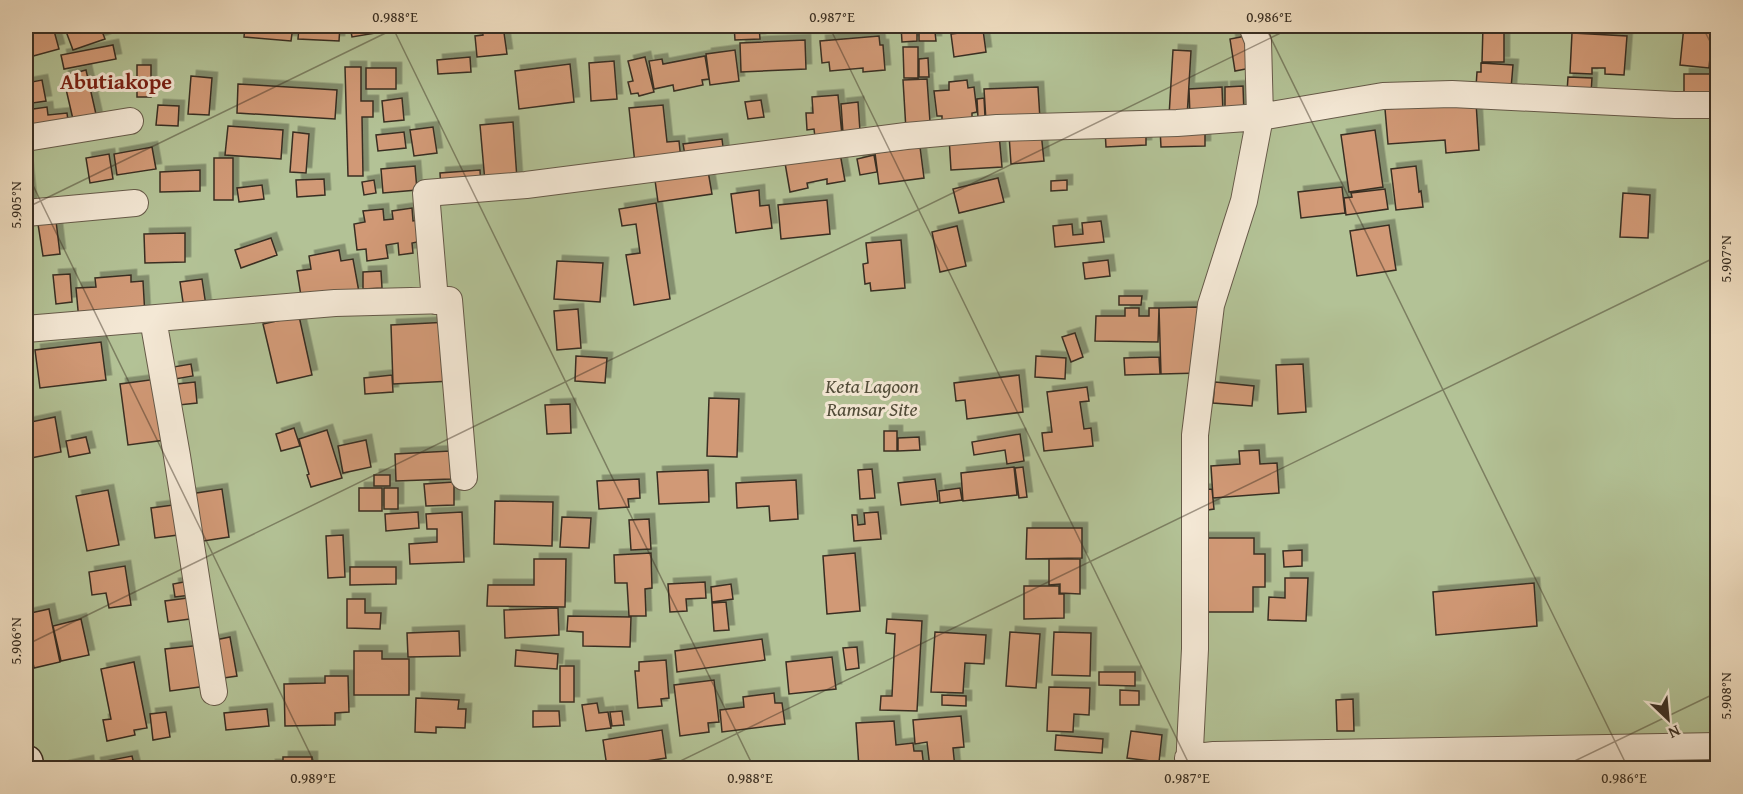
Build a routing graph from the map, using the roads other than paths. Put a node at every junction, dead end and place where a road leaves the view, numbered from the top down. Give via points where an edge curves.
1 (1252, 26) edge
2 (1718, 105) edge
3 (1260, 117) junction
4 (130, 122) dead end
5 (26, 138) edge
6 (135, 203) dead end
7 (26, 213) edge
8 (435, 301) junction
9 (153, 319) junction
10 (26, 329) edge
11 (464, 477) dead end
12 (214, 692) dead end
13 (1718, 746) edge
14 (26, 762) edge
15 (1189, 763) edge
16 (27, 768) edge

1 - 3 street via 1258,41
2 - 3 street via 1440,94 1383,96
3 - 8 street via 997,128 906,136 558,181 426,193
3 - 15 street via 1244,201 1211,305 1196,435 1195,649
4 - 5 street
6 - 7 street
8 - 9 street via 335,303
8 - 11 street via 449,300
9 - 10 street
9 - 12 street
13 - 15 street via 1214,755
14 - 16 main road

